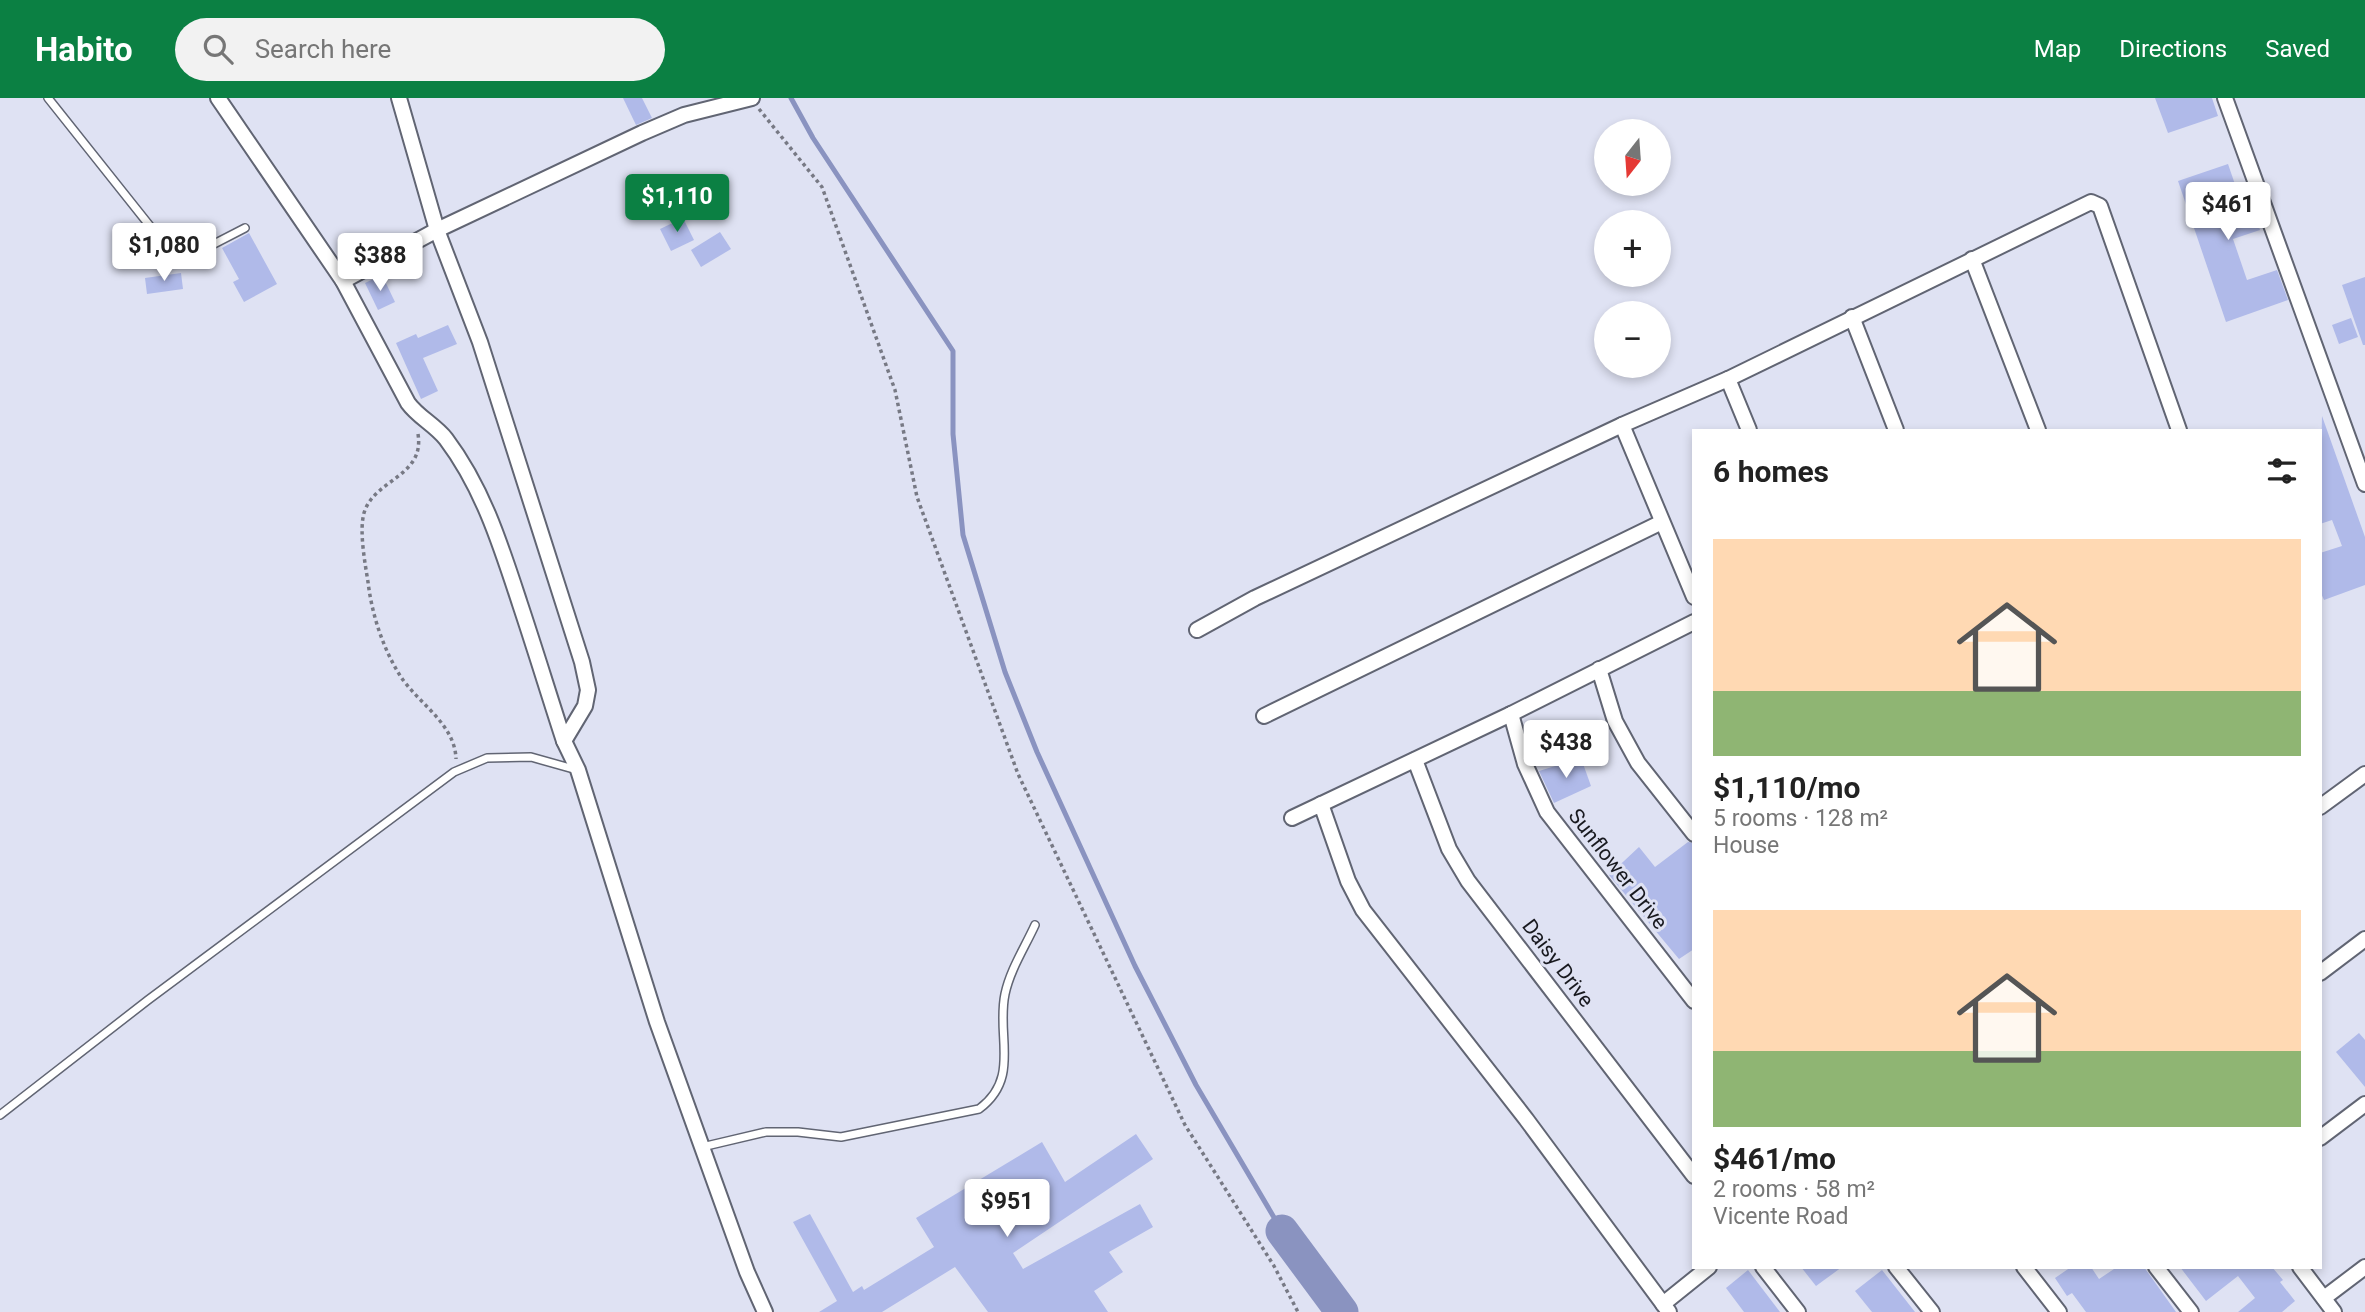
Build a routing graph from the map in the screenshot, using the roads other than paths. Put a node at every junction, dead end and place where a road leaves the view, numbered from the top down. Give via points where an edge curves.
1 (48, 98) edge
2 (218, 98) edge
3 (399, 98) edge
4 (2225, 98) edge
5 (752, 99) edge
6 (245, 228) dead end
7 (437, 230) junction
8 (1972, 259) junction
9 (343, 281) junction
10 (1852, 317) junction
11 (1728, 379) junction
12 (1622, 425) junction
13 (1749, 429) edge
14 (1896, 429) edge
15 (2038, 429) edge
16 (2179, 429) edge
17 (2365, 484) edge
18 (1662, 522) junction
19 (1692, 592) edge
20 (1692, 623) edge
21 (1197, 630) dead end
22 (1599, 669) junction
23 (1511, 714) junction
24 (1264, 716) dead end
25 (564, 741) junction
26 (1415, 760) junction
27 (578, 770) junction
28 (2365, 774) edge
29 (1321, 804) junction
30 (2322, 806) edge
31 (1292, 818) dead end
32 (1692, 831) edge
33 (1035, 925) dead end
34 (2365, 939) edge
35 (2322, 971) edge
36 (1692, 998) edge
37 (2365, 1104) edge
38 (0, 1115) edge
39 (2322, 1136) edge
40 (702, 1147) junction
41 (1692, 1173) edge
42 (2365, 1267) edge
43 (1707, 1269) edge
44 (1765, 1269) edge
45 (1898, 1269) edge
46 (2026, 1269) edge
47 (2158, 1269) edge
48 (2302, 1269) edge
49 (2324, 1298) junction
50 (1666, 1308) edge
51 (765, 1312) edge
52 (1798, 1312) edge
53 (1932, 1312) edge
54 (2059, 1312) edge
55 (2191, 1312) edge
56 (2334, 1312) edge

1 - 6 lane via 173,256 181,261
2 - 9 street
3 - 7 street
4 - 17 street
5 - 7 street via 684,116 642,133
7 - 9 street
7 - 25 street via 480,342 582,662 585,706
8 - 10 street
8 - 15 street
8 - 16 street via 2091,202 2100,206
9 - 25 street via 415,412 447,440 483,499
10 - 11 street
10 - 14 street
11 - 12 street
11 - 13 street
12 - 18 street
12 - 21 street via 1255,598
18 - 19 street
18 - 24 street
20 - 22 street
22 - 23 street
22 - 32 street via 1615,721 1638,763
23 - 26 street
23 - 36 street, Sunflower Drive via 1525,764 1547,812
25 - 27 street
26 - 29 street
26 - 41 street, Daisy Drive via 1448,849 1468,881
27 - 38 lane via 531,757 487,758 454,772
27 - 40 street via 657,1022
28 - 30 street
29 - 31 street
29 - 50 street via 1363,910
33 - 40 lane via 1005,993 1003,1076 990,1101 979,1109 841,1137 766,1132
34 - 35 street
37 - 39 street
40 - 51 street
42 - 49 street
43 - 50 street
44 - 52 street
45 - 53 street
46 - 54 street
47 - 55 street
48 - 49 street
49 - 56 street

